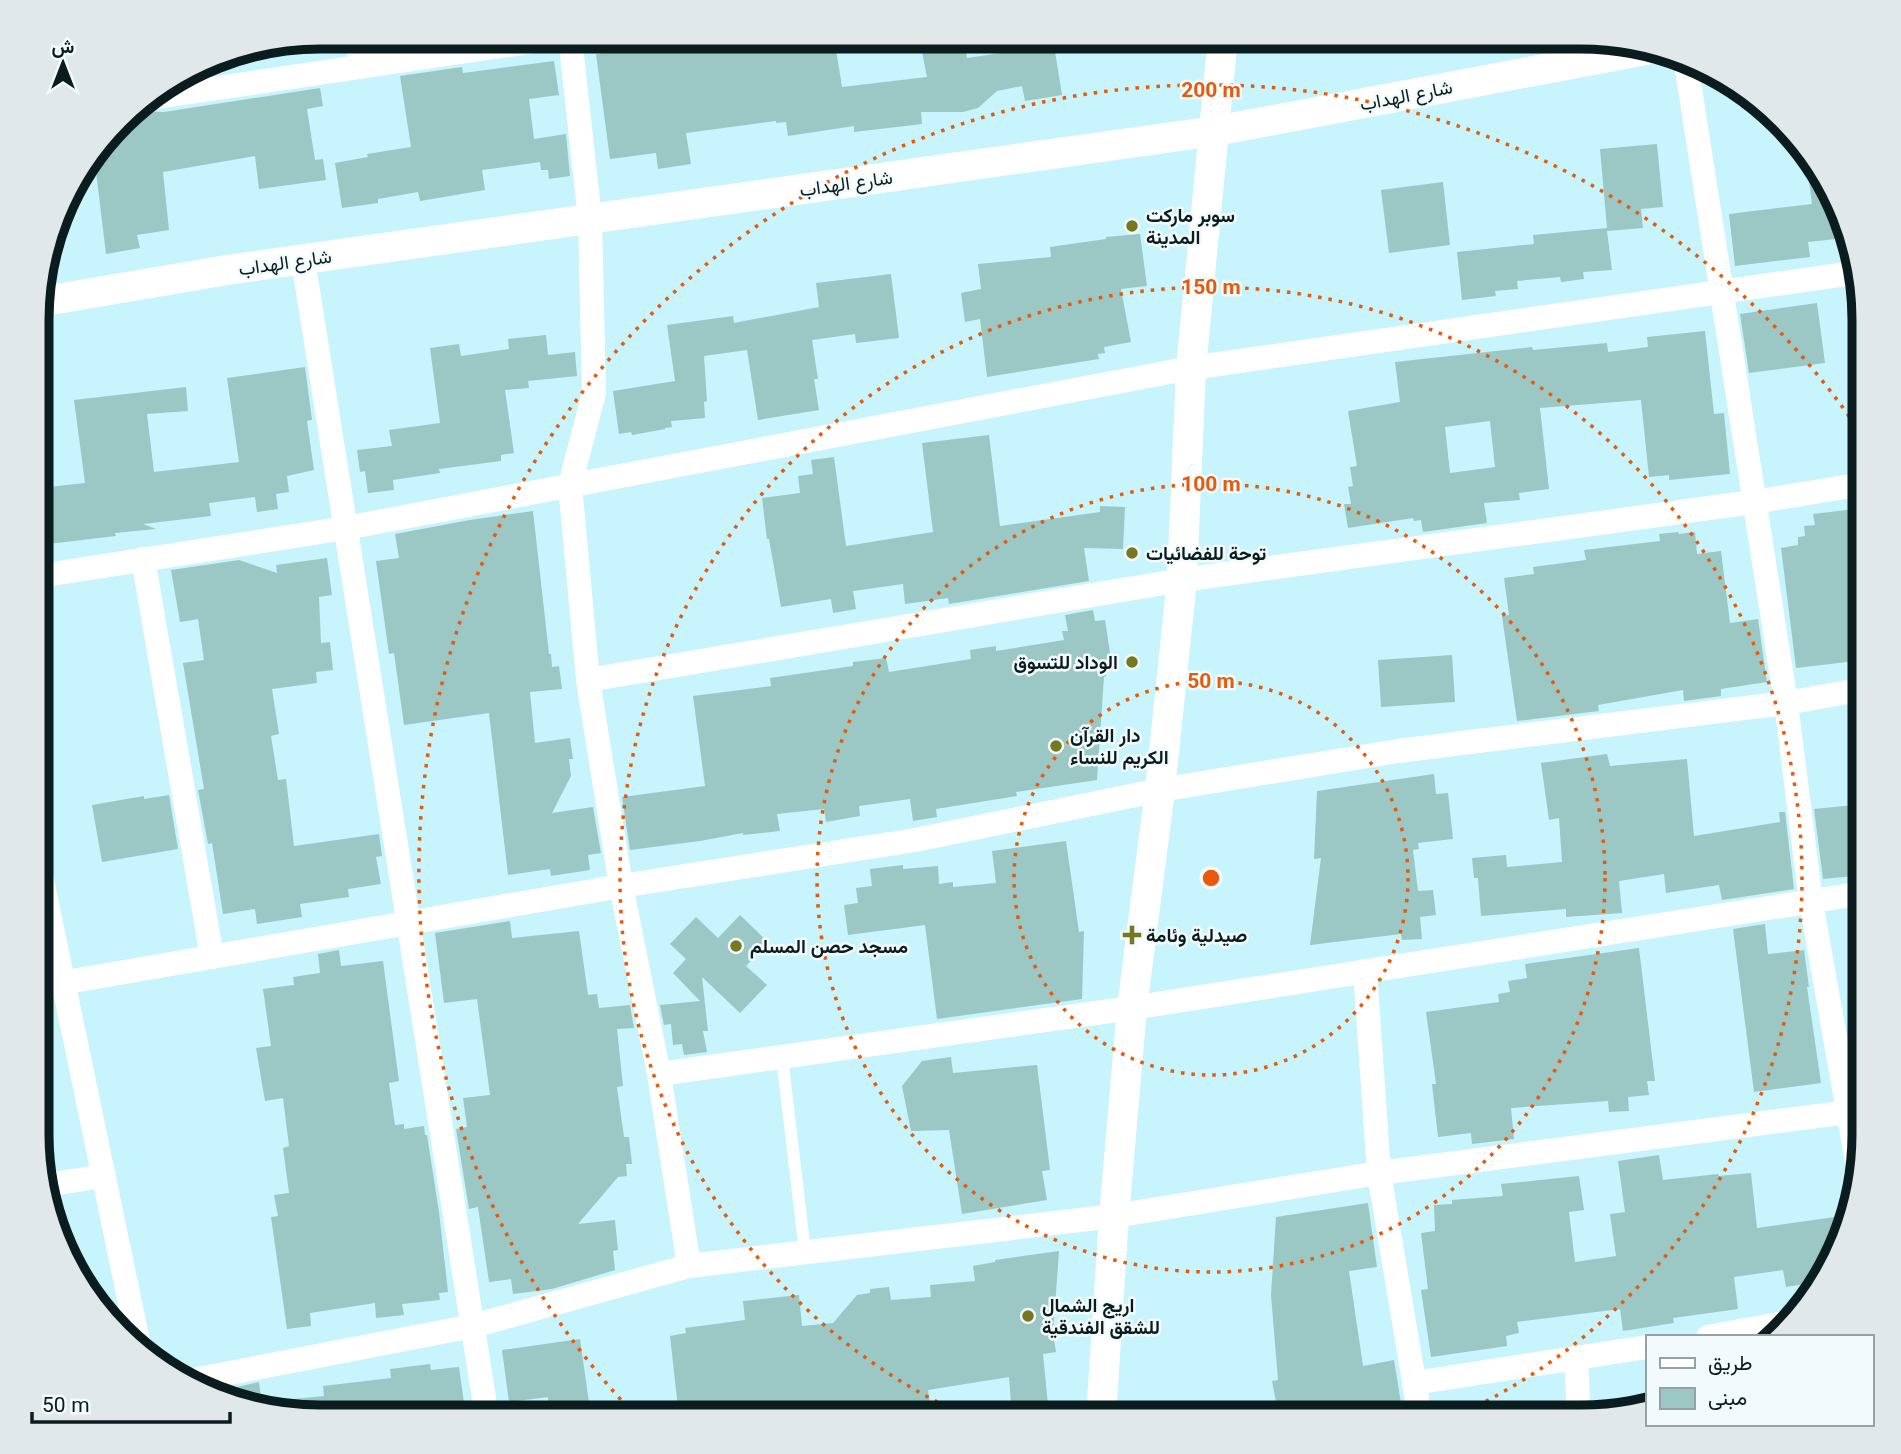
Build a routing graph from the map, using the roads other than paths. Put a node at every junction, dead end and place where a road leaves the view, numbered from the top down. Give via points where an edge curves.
1 (358, 49) edge
2 (476, 49) edge
3 (571, 49) edge
4 (1222, 49) edge
5 (1632, 54) edge
6 (361, 65) junction
7 (1687, 71) edge
8 (171, 95) edge
9 (1214, 131) junction
10 (590, 219) junction
11 (303, 260) junction
12 (1848, 274) edge
13 (1720, 293) junction
14 (50, 300) edge
15 (1191, 368) junction
16 (570, 485) junction
17 (1852, 486) edge
18 (1753, 502) junction
19 (346, 528) junction
20 (143, 559) junction
21 (49, 574) edge
22 (1182, 580) junction
23 (588, 680) junction
24 (1852, 691) edge
25 (1786, 703) junction
26 (1160, 790) junction
27 (621, 887) junction
28 (1852, 895) edge
29 (1811, 902) junction
30 (49, 910) edge
31 (410, 923) junction
32 (212, 957) junction
33 (1365, 971) junction
34 (65, 982) junction
35 (49, 985) edge
36 (1132, 1008) junction
37 (782, 1057) junction
38 (659, 1074) junction
39 (1852, 1092) edge
40 (1852, 1112) edge
41 (1378, 1173) junction
42 (104, 1176) junction
43 (53, 1184) edge
44 (1114, 1216) junction
45 (805, 1252) junction
46 (689, 1266) junction
47 (1774, 1325) edge
48 (473, 1326) junction
49 (136, 1334) edge
50 (1718, 1335) edge
51 (1646, 1347) edge
52 (1576, 1358) junction
53 (203, 1378) edge
54 (1414, 1383) junction
55 (485, 1405) edge
56 (1102, 1405) edge
57 (1418, 1405) edge
58 (1578, 1405) edge

1 - 6 street
2 - 6 street
3 - 10 street
4 - 9 street
5 - 9 street, شارع الهداب
6 - 8 street
7 - 13 street
9 - 10 street, شارع الهداب
9 - 15 street
10 - 11 street, شارع الهداب
10 - 16 street via 594,393
11 - 14 street, شارع الهداب
11 - 19 street
12 - 13 street
13 - 15 street
13 - 18 street
15 - 16 street
15 - 22 street
16 - 19 street
16 - 23 street
17 - 18 street
18 - 22 street
18 - 25 street
19 - 20 street
19 - 31 street
20 - 21 street
20 - 32 street
22 - 23 street
22 - 26 street
23 - 27 street
24 - 25 street
25 - 26 street via 1398,751
25 - 29 street
26 - 27 street via 915,840
26 - 36 street
27 - 31 street
27 - 38 street
28 - 29 street
29 - 33 street
29 - 39 street
30 - 34 street
31 - 32 street
31 - 48 street
32 - 34 street
33 - 36 street
33 - 41 street
34 - 35 street
34 - 42 street
36 - 37 street
36 - 44 street
37 - 38 street
37 - 45 lane
38 - 46 street
40 - 41 street
41 - 44 street
41 - 54 street
42 - 43 street
42 - 49 street
44 - 45 street
44 - 56 street
45 - 46 street
46 - 48 street
47 - 50 street
48 - 53 street
48 - 55 street
51 - 52 street
52 - 54 street
52 - 58 street
54 - 57 street

